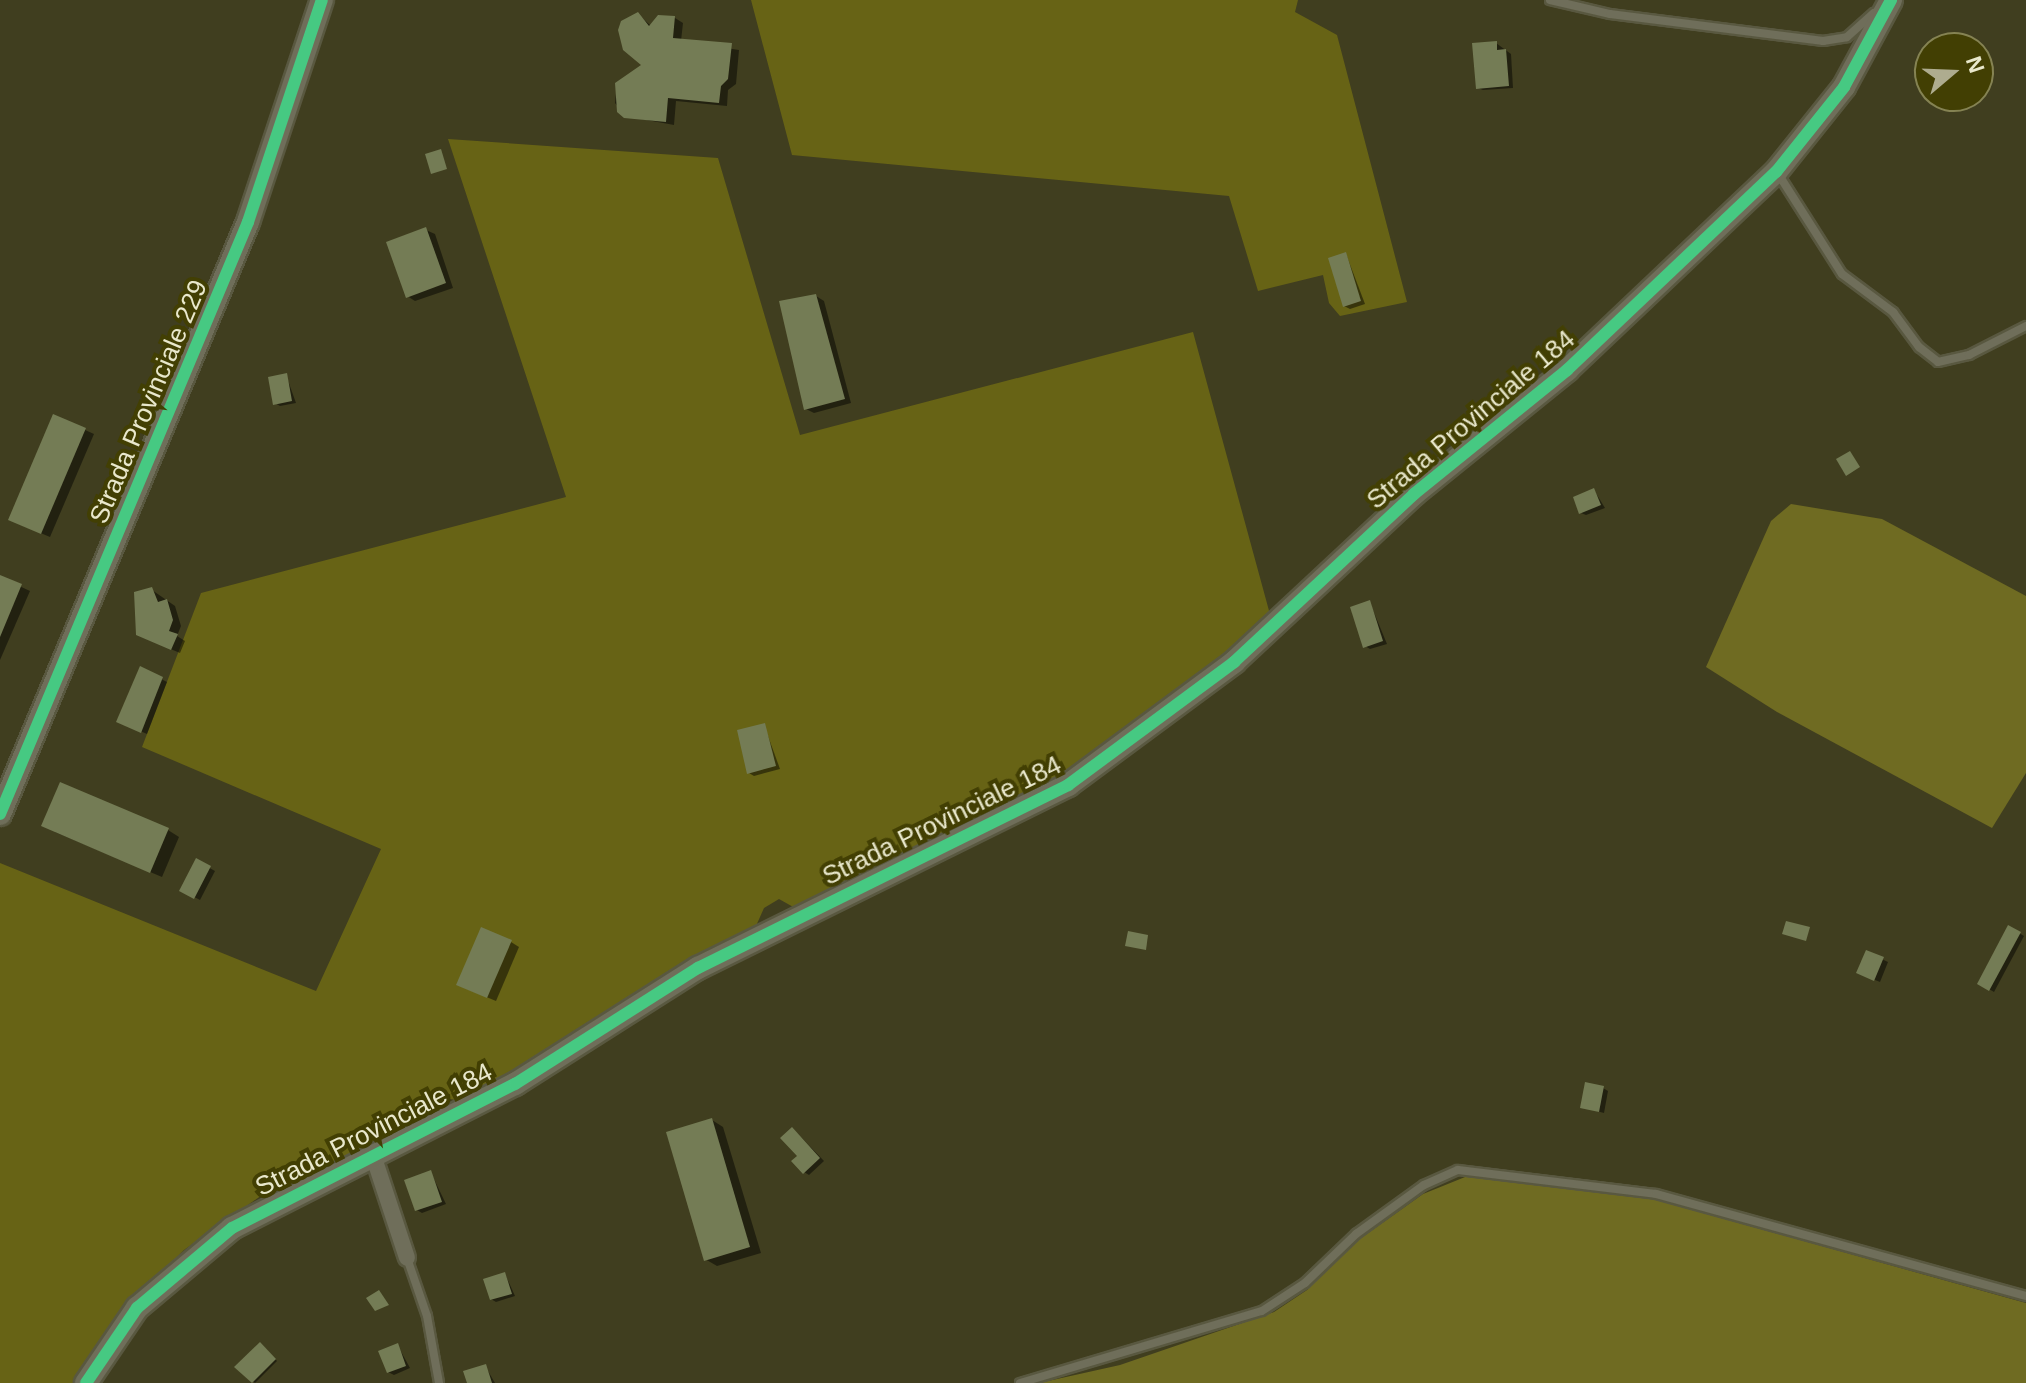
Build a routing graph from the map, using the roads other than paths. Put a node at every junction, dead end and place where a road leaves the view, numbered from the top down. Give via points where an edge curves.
1 (322, 0) edge
2 (1550, 0) edge
3 (1891, 0) edge
4 (1776, 172) junction
5 (2026, 326) edge
6 (0, 814) edge
7 (373, 1155) junction
8 (407, 1258) joint
9 (2026, 1296) edge
10 (86, 1383) edge
11 (439, 1383) edge
12 (1020, 1383) edge

1 - 6 street, Strada Provinciale 229 via 248,222
2 - 3 lane via 1610,14 1823,41 1847,37
3 - 4 street, Strada Provinciale 184 via 1844,87
4 - 5 lane via 1842,274 1893,312 1919,347 1938,362 1969,355
4 - 7 street, Strada Provinciale 184 via 1567,370 1414,494 1234,662 1098,765 1044,799 698,968 515,1084
7 - 8 street
7 - 10 street, Strada Provinciale 184 via 269,1205 197,1254 137,1308
8 - 11 lane via 427,1316
9 - 12 lane via 1656,1194 1458,1170 1424,1185 1368,1225 1305,1283 1262,1311

